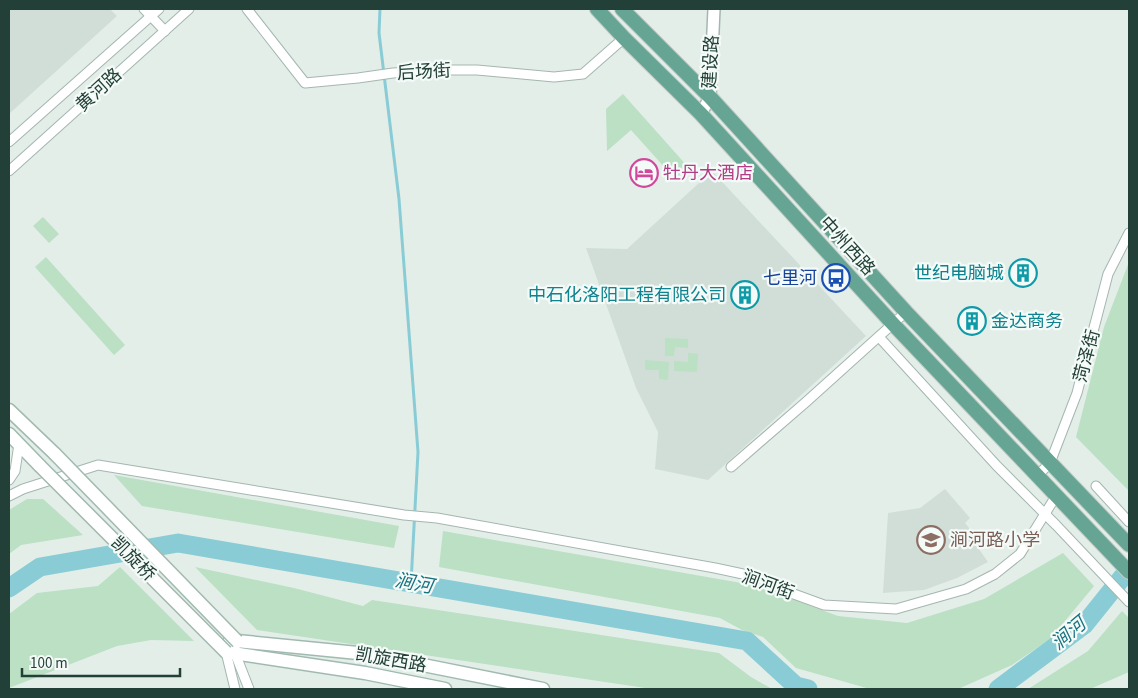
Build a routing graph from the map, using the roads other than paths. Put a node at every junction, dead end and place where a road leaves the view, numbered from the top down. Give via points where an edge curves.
1 (159, 9) edge
2 (189, 9) edge
3 (248, 9) edge
4 (598, 9) edge
5 (622, 9) edge
6 (714, 9) edge
7 (722, 9) edge
8 (148, 12) edge
9 (165, 31) junction
10 (624, 38) junction
11 (714, 100) junction
12 (701, 114) junction
13 (9, 142) edge
14 (9, 171) edge
15 (1129, 233) edge
16 (906, 312) junction
17 (893, 324) junction
18 (878, 337) junction
19 (9, 410) edge
20 (9, 434) edge
21 (18, 444) junction
22 (1050, 463) junction
23 (731, 467) dead end
24 (1037, 476) junction
25 (9, 480) edge
26 (1096, 486) dead end
27 (9, 496) edge
28 (1056, 496) junction
29 (1045, 513) junction
30 (1129, 522) edge
31 (1129, 545) edge
32 (1129, 572) edge
33 (1129, 602) edge
34 (232, 645) junction
35 (235, 689) edge
36 (250, 689) edge
37 (445, 689) edge
38 (543, 689) edge

1 - 8 street, 黄河路
2 - 9 street, 黄河路
3 - 10 street, 后场街 via 305,83 393,73 460,70 554,77 583,74
4 - 10 main road, 中州西路
5 - 11 main road, 中州西路
6 - 11 street, 建设路
7 - 11 street, 建设路
8 - 9 street
8 - 13 street, 黄河路
9 - 14 street, 黄河路
10 - 12 main road, 中州西路
11 - 12 street, 建设路
11 - 16 main road, 中州西路
12 - 17 main road, 中州西路
15 - 22 street, 菏泽街 via 1108,274 1077,393
16 - 17 street
16 - 22 main road, 中州西路
17 - 18 street
17 - 24 main road, 中州西路
18 - 23 street
18 - 29 street
19 - 34 main road, 凯旋桥, bridge via 55,454
20 - 21 main road, 凯旋桥
21 - 25 street via 15,471
21 - 34 main road, 凯旋桥, bridge
22 - 24 street, 菏泽街
22 - 31 main road, 中州西路
24 - 28 main road, 中州西路
26 - 30 street
27 - 29 street, 涧河街 via 98,465 404,516 437,518 715,568 757,577 824,605 896,609 966,589 995,574 1020,554
28 - 29 street, 涧河街
28 - 32 main road, 中州西路
29 - 33 street
34 - 35 street
34 - 36 street
34 - 37 main road, 凯旋西路
34 - 38 main road, 凯旋西路 via 368,654

